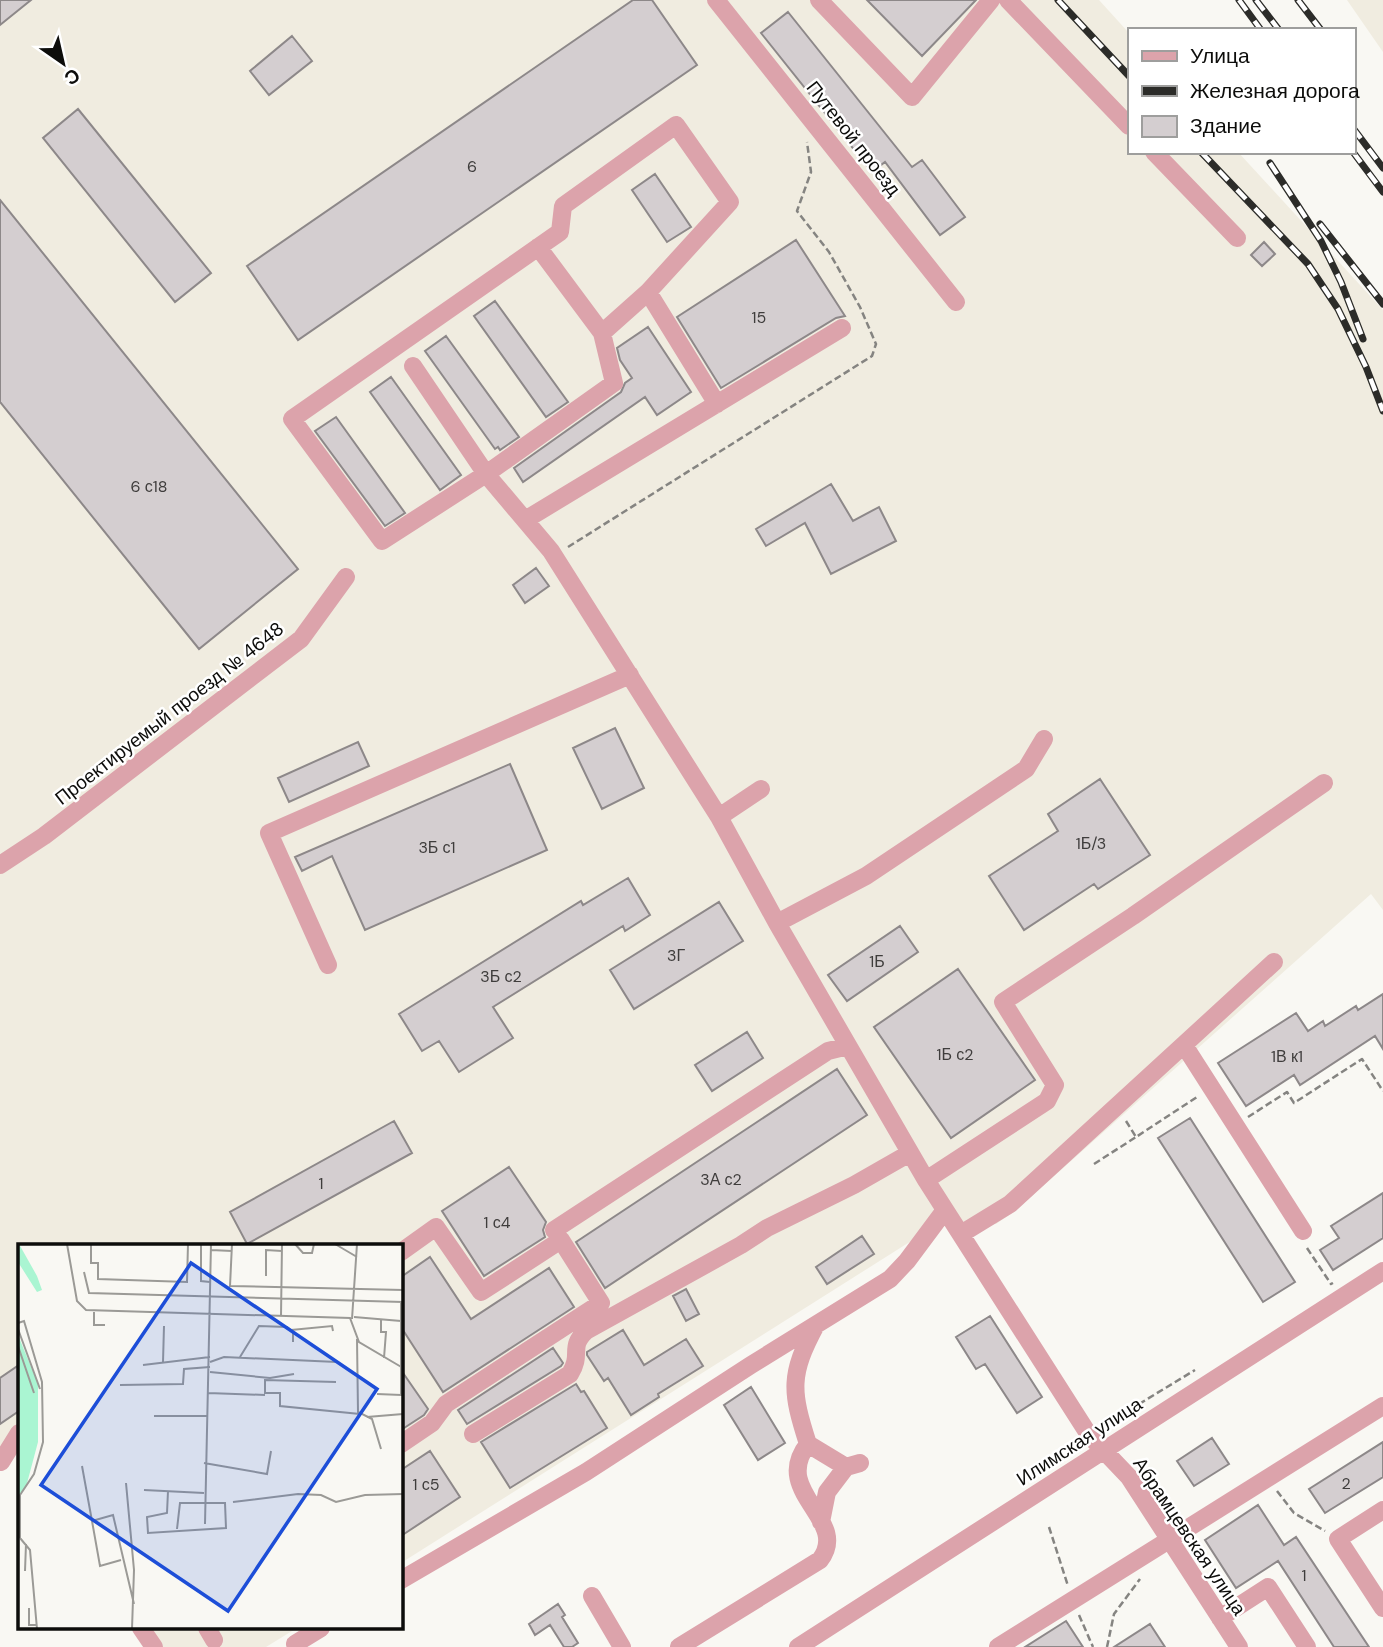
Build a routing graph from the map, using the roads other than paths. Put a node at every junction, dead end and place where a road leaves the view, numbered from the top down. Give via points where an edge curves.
1 (716, 0) edge
2 (819, 0) edge
3 (991, 0) edge
4 (1008, 0) edge
5 (1128, 125) edge
6 (1156, 154) edge
7 (1237, 238) dead end
8 (538, 247) junction
9 (648, 292) junction
10 (956, 302) dead end
11 (842, 328) dead end
12 (602, 333) junction
13 (413, 366) dead end
14 (717, 404) junction
15 (486, 474) junction
16 (525, 520) junction
17 (346, 578) dead end
18 (629, 676) junction
19 (1044, 739) dead end
20 (1324, 783) dead end
21 (761, 789) dead end
22 (719, 817) junction
23 (0, 865) edge
24 (777, 923) junction
25 (1275, 962) dead end
26 (328, 965) dead end
27 (1184, 1045) junction
28 (848, 1046) junction
29 (911, 1153) junction
30 (926, 1180) junction
31 (946, 1210) junction
32 (554, 1230) dead end
33 (1303, 1231) road end
34 (961, 1234) junction
35 (402, 1251) edge
36 (1383, 1271) edge
37 (816, 1325) junction
38 (1383, 1406) edge
39 (473, 1434) dead end
40 (18, 1435) edge
41 (402, 1443) edge
42 (808, 1444) junction
43 (1103, 1450) junction
44 (18, 1460) edge
45 (0, 1462) edge
46 (1383, 1510) edge
47 (821, 1522) junction
48 (1169, 1539) junction
49 (402, 1579) edge
50 (592, 1596) dead end
51 (1383, 1608) edge
52 (1220, 1618) junction
53 (142, 1630) edge
54 (318, 1630) edge
55 (295, 1644) dead end
56 (154, 1647) edge
57 (622, 1647) edge
58 (680, 1647) edge
59 (798, 1647) edge
60 (998, 1647) edge
61 (1239, 1647) edge
62 (1307, 1647) edge

1 - 10 street, Путевой проезд
2 - 3 street via 912,97
4 - 5 street
6 - 7 street
8 - 9 street via 560,232 563,206 676,125 730,202
8 - 12 street
8 - 15 street via 292,419 382,541
9 - 12 street
9 - 14 street
11 - 14 street
12 - 15 street via 614,383
13 - 15 street, Абрамцевская улица
14 - 16 street
15 - 16 street, Абрамцевская улица
16 - 18 street, Абрамцевская улица via 551,551
17 - 23 street, Проектируемый проезд № 4648 via 301,639
18 - 22 street, Абрамцевская улица
18 - 26 street via 269,833
19 - 24 street via 1026,769 866,876
20 - 30 street via 1003,1002 1055,1085 1047,1101
21 - 22 street
22 - 24 street, Абрамцевская улица
24 - 28 street, Абрамцевская улица
25 - 27 street
27 - 33 street
27 - 34 street via 1010,1204
28 - 29 street, Абрамцевская улица
28 - 32 street via 828,1051
29 - 30 street, Абрамцевская улица
29 - 39 street via 766,1228 586,1331 578,1339 577,1363 570,1374
30 - 31 street, Абрамцевская улица
31 - 34 street, Абрамцевская улица
31 - 37 street via 890,1279
34 - 43 street, Абрамцевская улица
35 - 41 street via 436,1227 481,1292 561,1240 601,1303 446,1404 432,1423
36 - 43 street, Илимская улица
37 - 42 street via 794,1376
37 - 49 street via 586,1472
38 - 48 street
40 - 45 street
42 - 47 street via 796,1465 798,1478
42 - 47 street via 853,1465 827,1492
43 - 48 street, Абрамцевская улица via 1129,1477
43 - 59 street, Илимская улица
44 - 45 street
46 - 51 street via 1338,1539
47 - 58 street via 829,1543 820,1560
48 - 52 street, Абрамцевская улица
48 - 60 street
50 - 57 street
52 - 61 street, Абрамцевская улица
52 - 62 street via 1268,1587
53 - 56 street
54 - 55 street

